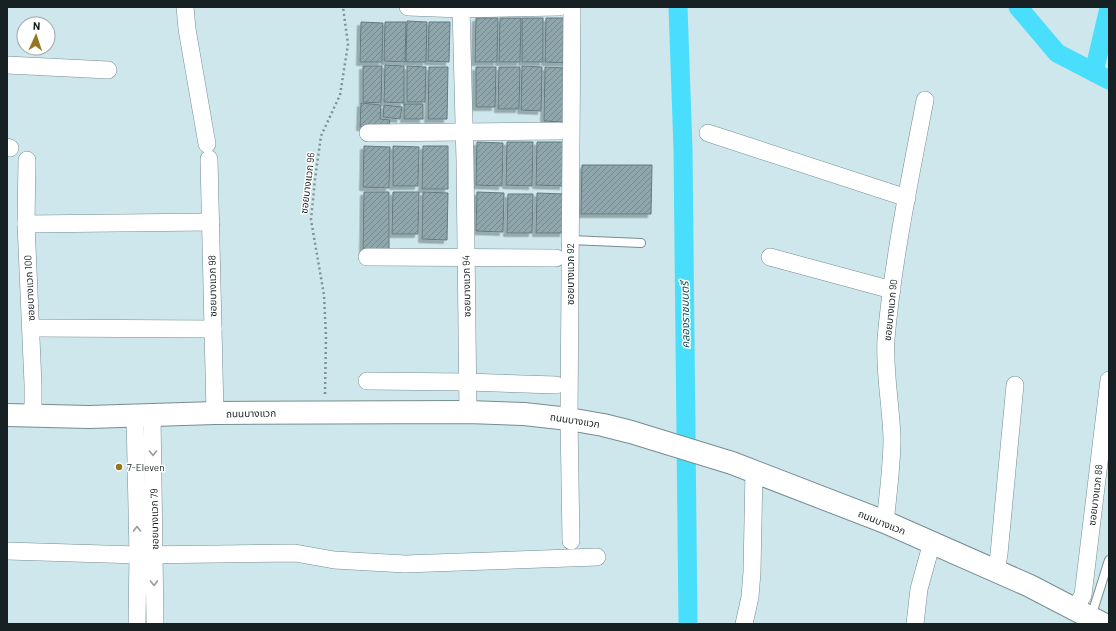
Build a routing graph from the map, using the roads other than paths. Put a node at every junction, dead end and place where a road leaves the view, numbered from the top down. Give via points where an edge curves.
1 (185, 7) edge
2 (408, 7) edge
3 (559, 7) edge
4 (572, 7) edge
5 (461, 8) edge
6 (7, 65) edge
7 (108, 70) dead end
8 (925, 100) dead end
9 (559, 131) dead end
10 (464, 132) junction
11 (368, 133) dead end
12 (708, 133) dead end
13 (27, 160) dead end
14 (907, 198) junction
15 (211, 222) junction
16 (26, 224) junction
17 (570, 240) junction
18 (641, 243) dead end
19 (368, 257) dead end
20 (770, 257) dead end
21 (466, 258) junction
22 (556, 258) dead end
23 (892, 290) junction
24 (31, 328) junction
25 (213, 329) junction
26 (1109, 380) edge
27 (366, 381) dead end
28 (467, 382) junction
29 (1015, 384) dead end
30 (556, 385) dead end
31 (468, 412) junction
32 (7, 414) edge
33 (215, 414) junction
34 (33, 415) junction
35 (144, 415) junction
36 (569, 419) junction
37 (754, 471) junction
38 (885, 522) junction
39 (571, 541) dead end
40 (932, 542) junction
41 (7, 551) edge
42 (146, 554) junction
43 (597, 557) dead end
44 (1109, 560) edge
45 (996, 571) junction
46 (1090, 617) edge
47 (137, 624) edge
48 (155, 624) edge
49 (744, 624) edge
50 (915, 624) edge

1 - 15 street, ซอยบางแวก 98 via 208,151
2 - 5 street
3 - 5 street
4 - 17 street, ซอยบางแวก 92
5 - 10 street, ซอยบางแวก 94
6 - 7 street
8 - 14 street, ซอยบางแวก 90
9 - 10 street
10 - 11 street
10 - 21 street, ซอยบางแวก 94
12 - 14 street
13 - 16 street, ซอยบางแวก 100
14 - 23 street, ซอยบางแวก 90
15 - 16 street
15 - 25 street, ซอยบางแวก 98
16 - 24 street, ซอยบางแวก 100
17 - 18 lane
17 - 36 street, ซอยบางแวก 92
19 - 21 street
20 - 23 street
21 - 22 street
21 - 28 street, ซอยบางแวก 94
23 - 38 street, ซอยบางแวก 90 via 886,340 892,437
24 - 25 street
24 - 34 street, ซอยบางแวก 100
25 - 33 street, ซอยบางแวก 98
26 - 46 street, ซอยบางแวก 88 via 1083,595
27 - 28 street
28 - 30 street
28 - 31 street, ซอยบางแวก 94
29 - 45 street
31 - 33 main road, ถนนบางแวก
31 - 36 main road, ถนนบางแวก
32 - 34 main road, ถนนบางแวก
33 - 35 main road, ถนนบางแวก
34 - 35 main road, ถนนบางแวก
35 - 42 street, ซอยบางแวก 79
36 - 37 main road, ถนนบางแวก via 631,432
36 - 39 street, ซอยบางแวก 92
37 - 38 main road, ถนนบางแวก
37 - 49 street via 752,572
38 - 40 main road, ถนนบางแวก
40 - 45 main road, ถนนบางแวก
40 - 50 street via 919,589
41 - 42 street
42 - 43 street via 295,553 334,560 405,564
42 - 47 street, ซอยบางแวก 79
42 -> 48 street, ซอยบางแวก 79
44 - 46 lane
45 - 46 main road, ถนนบางแวก

